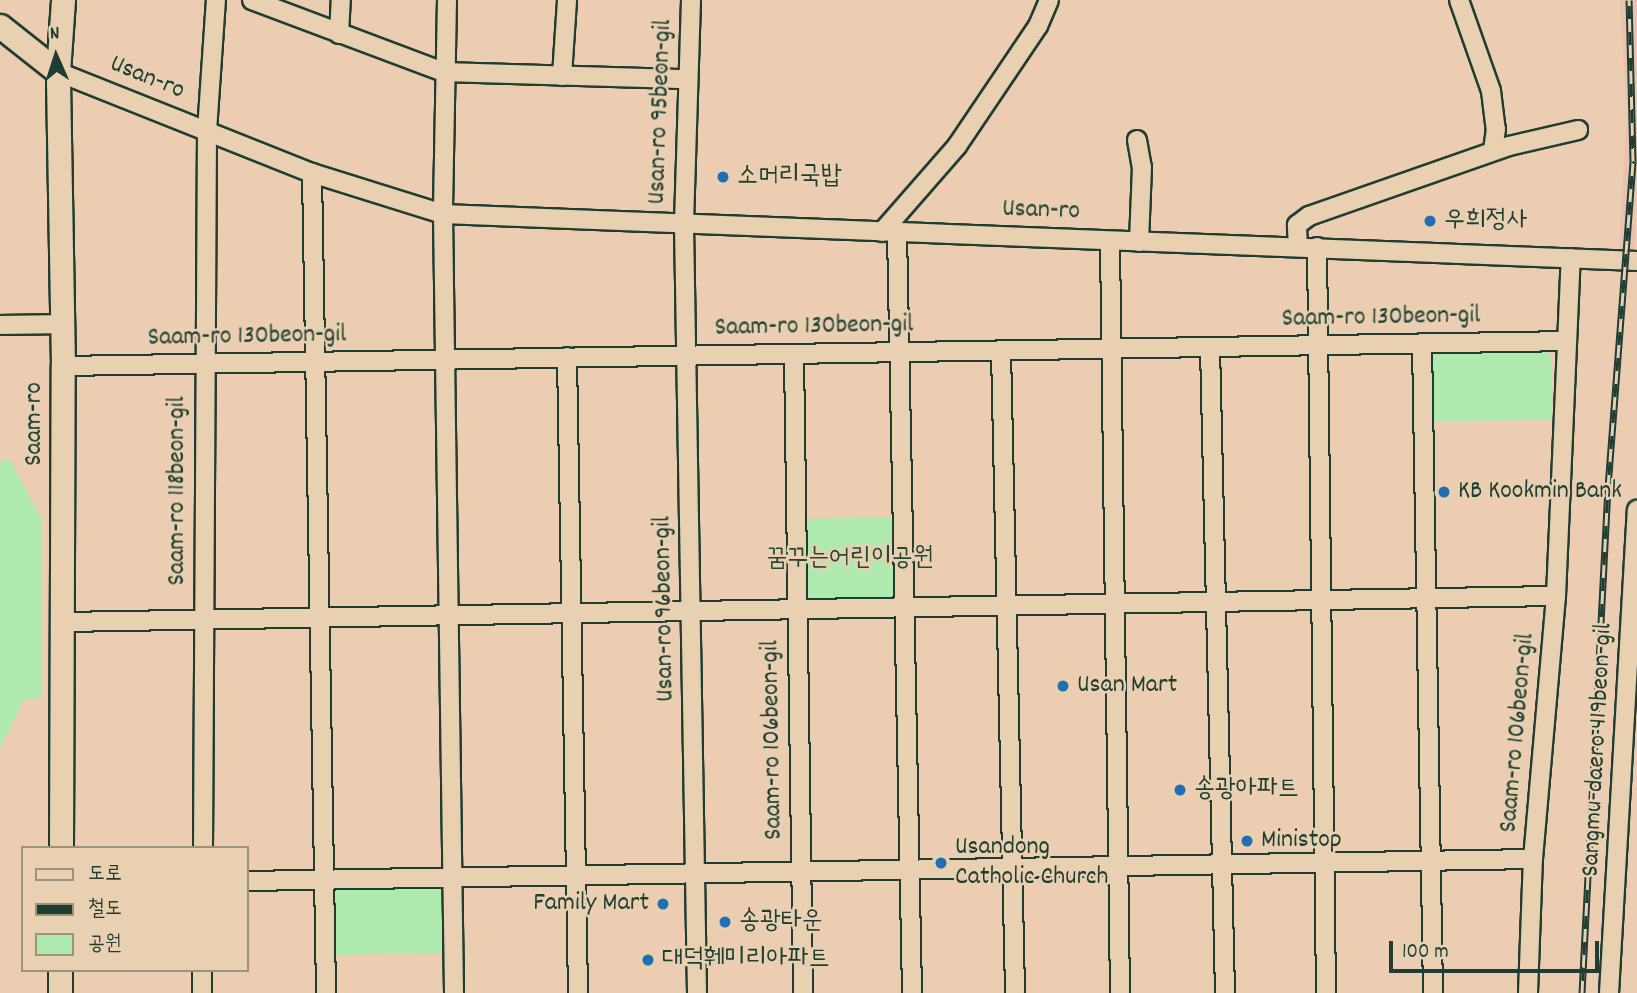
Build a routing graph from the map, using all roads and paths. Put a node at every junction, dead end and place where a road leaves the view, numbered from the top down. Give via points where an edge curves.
1 (63, 0) edge
2 (216, 0) edge
3 (252, 0) edge
4 (341, 0) edge
5 (447, 0) edge
6 (567, 0) edge
7 (691, 0) edge
8 (1049, 0) edge
9 (1460, 0) edge
10 (0, 26) edge
11 (339, 34) junction
12 (58, 72) junction
13 (444, 72) junction
14 (562, 76) junction
15 (687, 79) junction
16 (1578, 130) dead end
17 (206, 131) junction
18 (1137, 140) dead end
19 (1493, 151) junction
20 (312, 173) junction
21 (443, 214) junction
22 (684, 225) junction
23 (889, 232) junction
24 (1110, 242) junction
25 (1139, 243) junction
26 (1298, 247) junction
27 (1317, 247) junction
28 (1571, 258) junction
29 (1637, 261) edge
30 (62, 324) junction
31 (0, 326) edge
32 (1566, 341) junction
33 (1422, 343) junction
34 (1320, 345) junction
35 (1210, 347) junction
36 (1111, 348) junction
37 (1001, 351) junction
38 (899, 352) junction
39 (794, 354) junction
40 (688, 356) junction
41 (567, 358) junction
42 (445, 360) junction
43 (314, 362) junction
44 (205, 364) junction
45 (63, 366) junction
46 (1637, 510) edge
47 (1556, 596) junction
48 (1427, 597) junction
49 (1321, 599) junction
50 (1216, 600) junction
51 (1115, 602) junction
52 (1007, 604) junction
53 (904, 606) junction
54 (797, 608) junction
55 (692, 610) junction
56 (571, 612) junction
57 (448, 615) junction
58 (318, 617) junction
59 (204, 620) junction
60 (64, 622) junction
61 (61, 846) edge
62 (203, 846) edge
63 (1533, 859) junction
64 (1432, 861) junction
65 (1325, 863) junction
66 (1221, 864) junction
67 (1118, 866) junction
68 (1013, 868) junction
69 (909, 870) junction
70 (802, 872) junction
71 (695, 874) junction
72 (576, 876) junction
73 (452, 878) junction
74 (324, 880) junction
75 (248, 881) edge
76 (60, 972) edge
77 (202, 972) edge
78 (60, 993) edge
79 (202, 993) edge
80 (326, 993) edge
81 (454, 993) edge
82 (578, 993) edge
83 (696, 993) edge
84 (803, 993) edge
85 (912, 993) edge
86 (1015, 993) edge
87 (1120, 993) edge
88 (1225, 993) edge
89 (1326, 993) edge
90 (1433, 993) edge
91 (1528, 993) edge
92 (1609, 993) edge

1 - 12 main road, Saam-ro
2 - 17 street
3 - 11 street
4 - 11 street
5 - 13 street
6 - 14 street
7 - 15 street, Usan-ro 95beon-gil
8 - 23 street via 1038,26 957,145
9 - 19 street via 1491,91 1496,121
10 - 12 main road, Usan-ro
11 - 13 street
12 - 17 street, Usan-ro
12 - 30 main road, Saam-ro
13 - 14 street
13 - 21 street
14 - 15 street
15 - 22 street, Usan-ro 95beon-gil
16 - 19 street
17 - 20 street, Usan-ro
17 - 44 street, Usan-ro
18 - 25 street via 1142,167
19 - 26 street via 1309,216 1297,225
20 - 21 street, Usan-ro
20 - 43 street
21 - 22 street, Usan-ro
21 - 42 street
22 - 23 street, Usan-ro
22 - 40 street, Usan-ro 96beon-gil
23 - 24 street, Usan-ro
23 - 38 street
24 - 25 street, Usan-ro
24 - 36 street
25 - 26 street, Usan-ro
26 - 27 street, Usan-ro
27 - 28 street, Usan-ro
27 - 34 street
28 - 29 street, Usan-ro
28 - 32 street, Saam-ro 106beon-gil
30 - 31 street
30 - 45 main road, Saam-ro
32 - 33 street, Saam-ro 130beon-gil
32 - 47 street, Saam-ro 106beon-gil
33 - 34 street, Saam-ro 130beon-gil
33 - 48 street
34 - 35 street, Saam-ro 130beon-gil
34 - 49 street
35 - 36 street, Saam-ro 130beon-gil
35 - 50 street
36 - 37 street, Saam-ro 130beon-gil
36 - 51 street
37 - 38 street, Saam-ro 130beon-gil
37 - 52 street
38 - 39 street, Saam-ro 130beon-gil
38 - 53 street
39 - 40 street, Saam-ro 130beon-gil
39 - 54 street
40 - 41 street, Saam-ro 130beon-gil
40 - 55 street, Usan-ro 96beon-gil
41 - 42 street, Saam-ro 130beon-gil
41 - 56 street
42 - 43 street, Saam-ro 130beon-gil
42 - 57 street
43 - 44 street, Saam-ro 130beon-gil
43 - 58 street
44 - 45 street, Saam-ro 130beon-gil
44 - 59 street, Saam-ro 118beon-gil
45 - 60 main road, Saam-ro
46 - 92 street, Sangmu-daero 419beon-gil
47 - 48 street, Saam-ro 118beon-gil
47 - 63 street, Saam-ro 106beon-gil
48 - 49 street, Saam-ro 118beon-gil
48 - 64 street
49 - 50 street, Saam-ro 118beon-gil
49 - 65 street
50 - 51 street, Saam-ro 118beon-gil
50 - 66 street
51 - 52 street, Saam-ro 118beon-gil
51 - 67 street
52 - 53 street, Saam-ro 118beon-gil
52 - 68 street
53 - 54 street, Saam-ro 118beon-gil
53 - 69 street
54 - 55 street, Saam-ro 118beon-gil
54 - 70 street, Saam-ro 106beon-gil
55 - 56 street, Saam-ro 118beon-gil
55 - 71 street, Usan-ro 96beon-gil
56 - 57 street, Saam-ro 118beon-gil
56 - 72 street
57 - 58 street, Saam-ro 118beon-gil
57 - 73 street
58 - 59 street, Saam-ro 118beon-gil
58 - 74 street
59 - 60 street, Saam-ro 118beon-gil
59 - 62 street
60 - 61 main road, Saam-ro
63 - 64 street, Saam-ro 106beon-gil
63 - 91 street
64 - 65 street, Saam-ro 106beon-gil
64 - 90 street
65 - 66 street, Saam-ro 106beon-gil
65 - 89 street
66 - 67 street, Saam-ro 106beon-gil
66 - 88 street
67 - 68 street, Saam-ro 106beon-gil
67 - 87 street
68 - 69 street, Saam-ro 106beon-gil
68 - 86 street
69 - 70 street, Saam-ro 106beon-gil
69 - 85 street
70 - 71 street, Saam-ro 106beon-gil
70 - 84 street
71 - 72 street, Saam-ro 106beon-gil
71 - 83 street, Usan-ro 96beon-gil
72 - 73 street, Saam-ro 106beon-gil
72 - 82 street
73 - 74 street, Saam-ro 106beon-gil
73 - 81 street
74 - 75 street, Saam-ro 106beon-gil
74 - 80 street
76 - 78 main road
77 - 79 street

